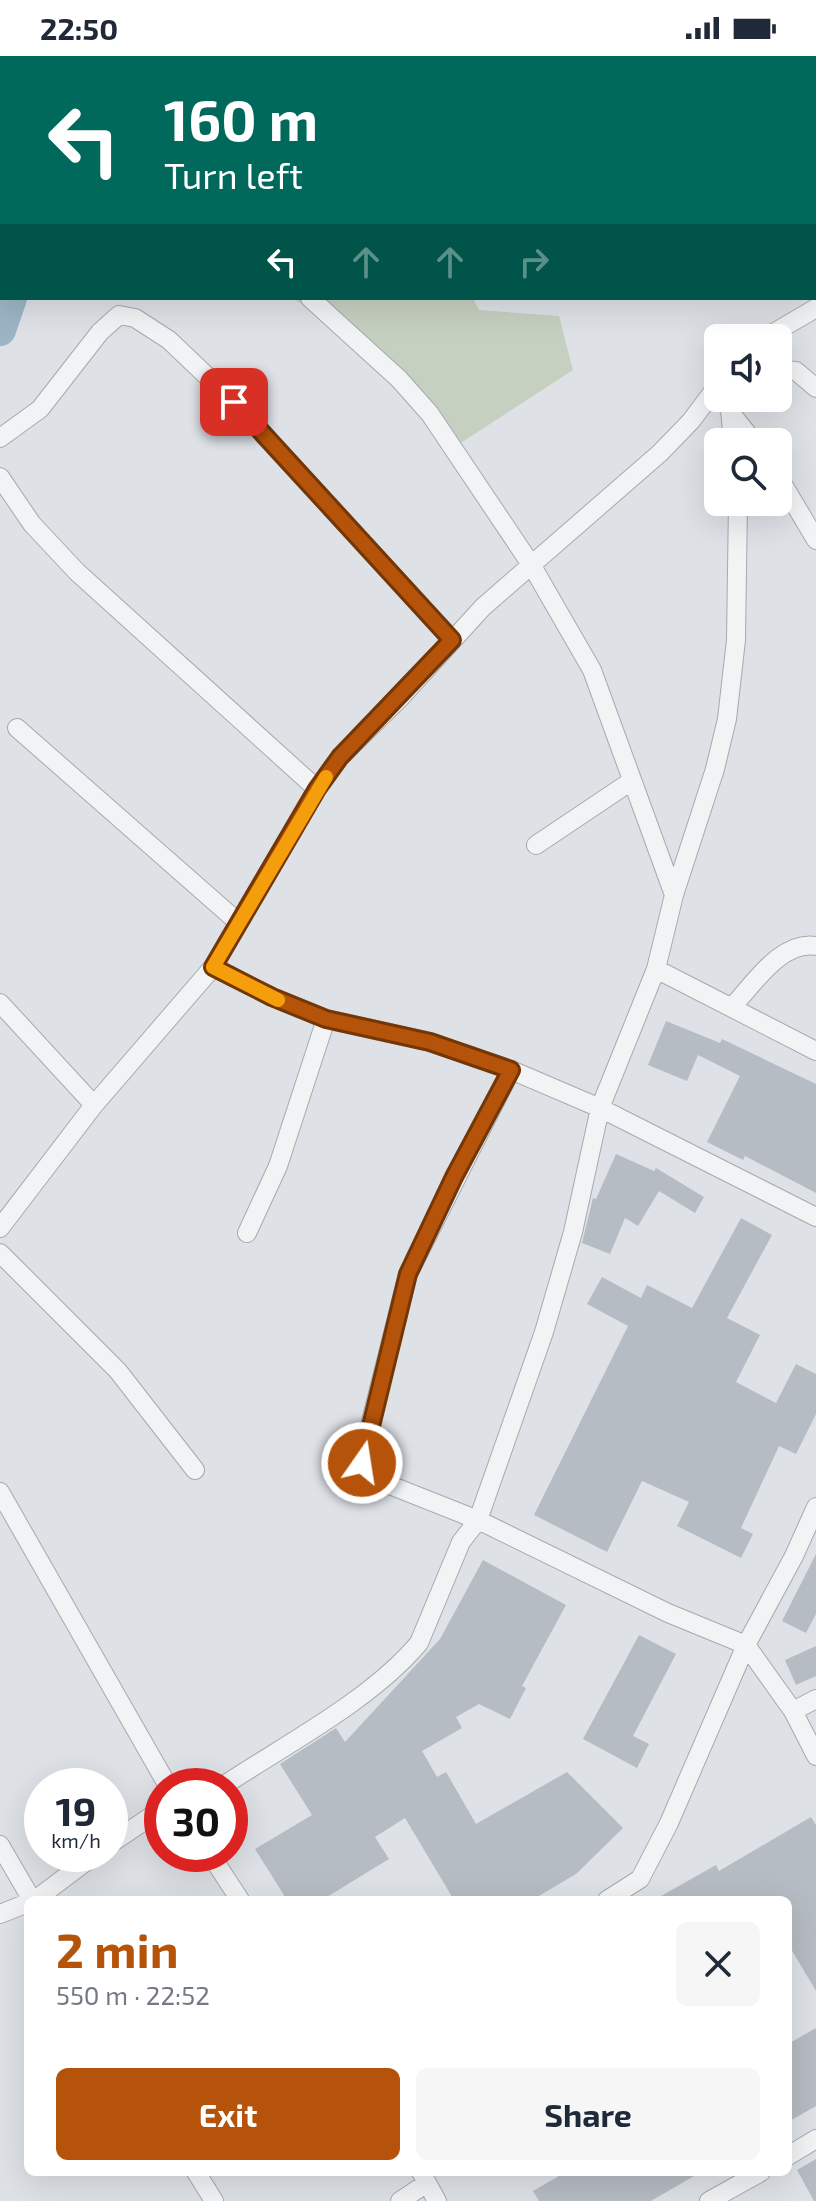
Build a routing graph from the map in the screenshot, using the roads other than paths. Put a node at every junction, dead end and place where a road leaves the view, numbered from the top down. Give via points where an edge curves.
1 (312, 300) edge
2 (816, 308) edge
3 (789, 324) edge
4 (792, 371) edge
5 (816, 388) edge
6 (704, 404) edge
7 (0, 438) edge
8 (0, 477) edge
9 (792, 500) edge
10 (738, 516) edge
11 (816, 540) edge
12 (532, 566) junction
13 (452, 640) junction
14 (17, 728) dead end
15 (630, 782) junction
16 (317, 789) junction
17 (536, 845) dead end
18 (674, 895) junction
19 (239, 923) junction
20 (816, 946) edge
21 (213, 967) junction
22 (656, 969) junction
23 (0, 1003) edge
24 (732, 1007) junction
25 (326, 1019) junction
26 (816, 1051) edge
27 (511, 1070) junction
28 (94, 1105) junction
29 (600, 1108) junction
30 (816, 1217) edge
31 (0, 1228) edge
32 (247, 1233) dead end
33 (0, 1253) edge
34 (195, 1470) dead end
35 (0, 1492) edge
36 (816, 1507) edge
37 (478, 1520) junction
38 (746, 1645) junction
39 (816, 1699) edge
40 (793, 1711) junction
41 (816, 1756) edge
42 (158, 1768) edge
43 (248, 1769) edge
44 (0, 1845) edge
45 (71, 1872) edge
46 (222, 1872) edge
47 (29, 1896) edge
48 (39, 1896) edge
49 (237, 1896) edge
50 (613, 1896) edge
51 (24, 1904) edge
52 (0, 1914) edge
53 (816, 2139) edge
54 (792, 2154) edge
55 (198, 2176) edge
56 (754, 2176) edge
57 (424, 2178) edge
58 (214, 2201) edge
59 (400, 2201) edge
60 (437, 2201) edge
61 (709, 2201) edge

1 - 12 street via 430,414
2 - 3 street
4 - 5 street
6 - 12 street via 660,453
7 - 13 street via 40,409 119,315 135,318 169,340 234,402
8 - 16 street via 32,524 77,572
9 - 11 street
10 - 18 street via 736,625 727,719
12 - 13 street
12 - 15 street via 592,670
13 - 16 street via 340,757
14 - 19 street
15 - 17 street
15 - 18 street
16 - 19 street
18 - 22 street
19 - 21 street
20 - 24 street via 797,947 778,958
21 - 25 street
21 - 28 street
22 - 24 street
22 - 29 street
23 - 28 street
24 - 26 street
25 - 27 street via 430,1042
25 - 32 street via 278,1166
27 - 29 street
27 - 37 street via 408,1274 362,1463 376,1482
28 - 31 street
29 - 30 street
29 - 37 street via 544,1332
33 - 34 street via 118,1371
35 - 42 street
36 - 38 street
37 - 38 street
37 - 43 street via 461,1542 411,1653
38 - 40 street
38 - 50 street via 640,1879
39 - 40 street
40 - 41 street
44 - 47 street
45 - 48 street
46 - 49 street
51 - 52 street
53 - 54 street
55 - 58 street
56 - 61 street
57 - 59 street
57 - 60 street

